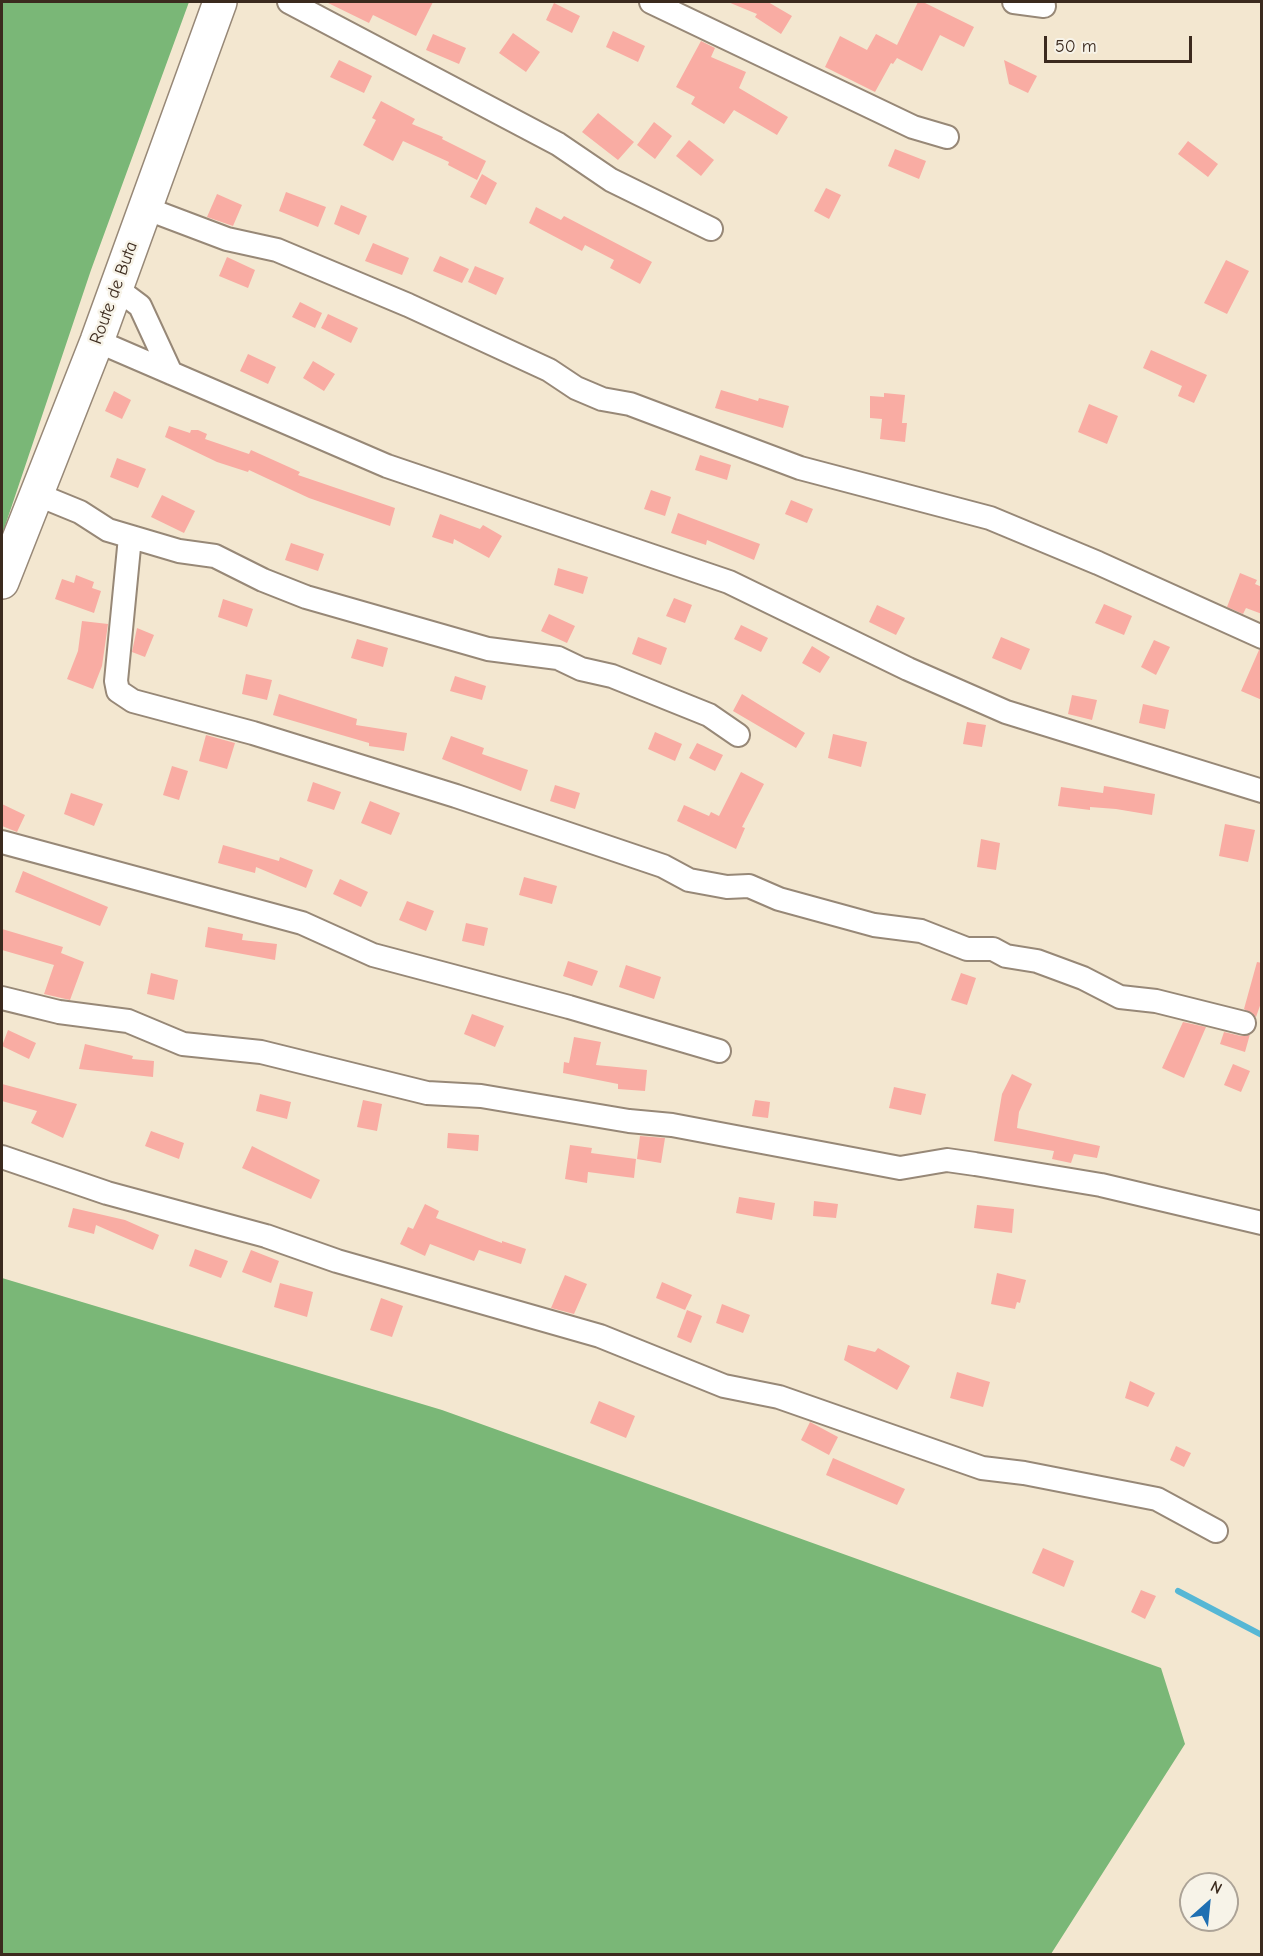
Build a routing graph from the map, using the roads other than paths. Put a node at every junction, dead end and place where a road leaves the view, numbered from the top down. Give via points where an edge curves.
1 (220, 2) edge
2 (289, 2) edge
3 (651, 2) edge
4 (1014, 2) edge
5 (1044, 6) dead end
6 (947, 137) dead end
7 (146, 208) junction
8 (711, 229) dead end
9 (116, 288) junction
10 (97, 341) junction
11 (171, 373) junction
12 (36, 494) junction
13 (130, 537) junction
14 (2, 582) edge
15 (1262, 637) edge
16 (738, 735) dead end
17 (1262, 790) edge
18 (2, 842) edge
19 (2, 998) edge
20 (1244, 1023) dead end
21 (719, 1051) dead end
22 (2, 1157) edge
23 (1262, 1223) edge
24 (1216, 1531) dead end

1 - 7 highway, Route de Buta
2 - 8 street via 558,144 611,180
3 - 6 street via 913,127
4 - 5 street
7 - 9 highway, Route de Buta
7 - 15 street via 227,239 277,250 397,300 549,370 602,399 630,404 800,468 990,518
9 - 10 highway, Route de Buta
9 - 11 street via 140,306
10 - 11 street
10 - 12 highway, Route de Buta
11 - 17 street via 387,466 729,582 1006,712
12 - 13 street
12 - 14 highway, Route de Buta
13 - 16 street via 215,556 306,597 488,648 558,658 709,716
13 - 20 street via 116,681 118,691 133,700 456,796 663,866 689,880 727,887 749,886 779,899 874,925 921,931 967,949 993,949 1006,956 1037,961 1120,997 1171,1004
18 - 21 street via 302,923 373,955
19 - 23 street via 59,1012 128,1021 183,1044 261,1052 428,1093 481,1096 672,1125 900,1168 947,1160 975,1164 1101,1185
22 - 24 street via 337,1261 600,1336 724,1386 779,1397 982,1468 1148,1496

